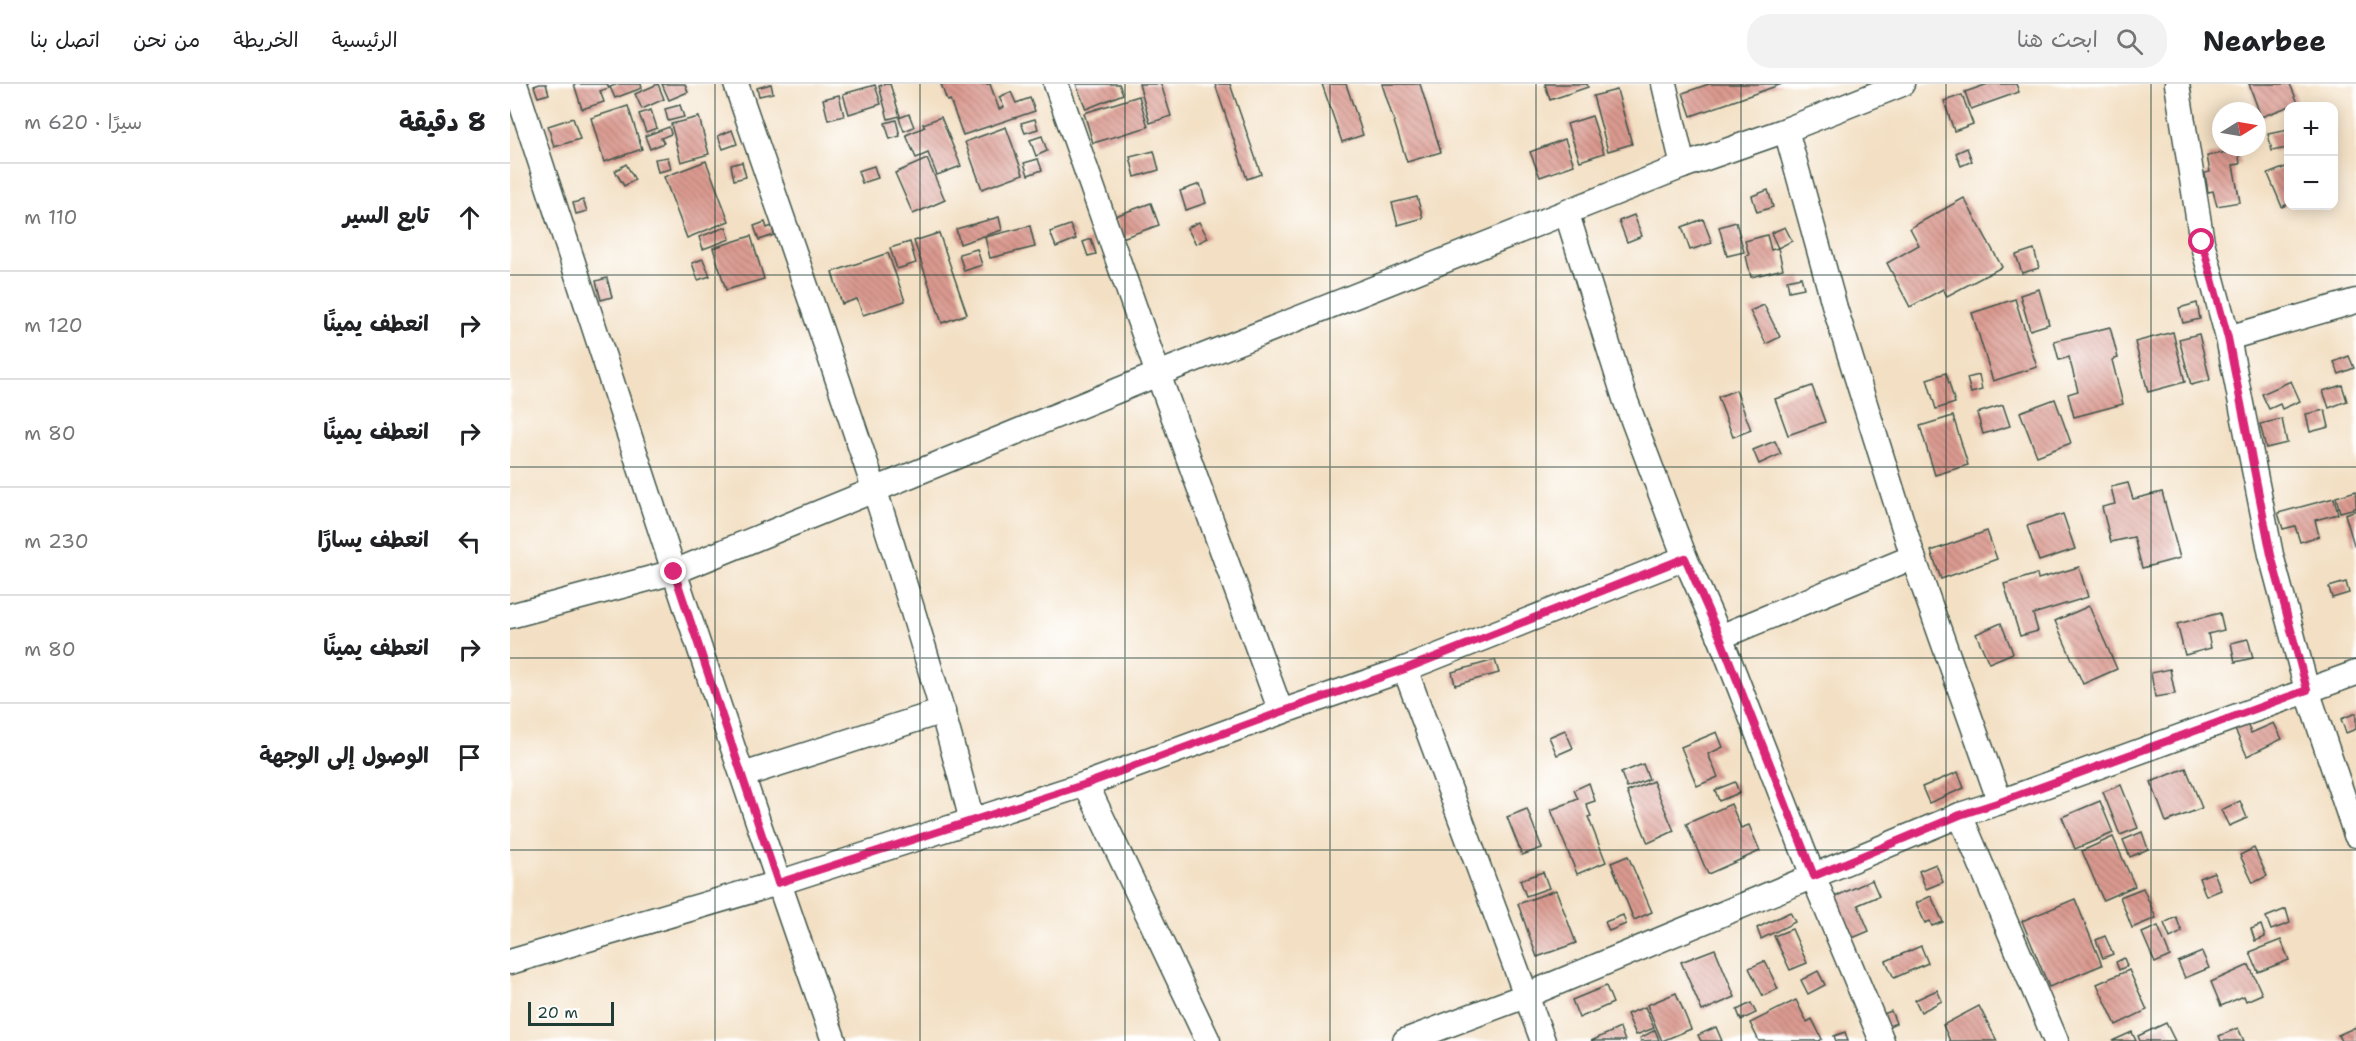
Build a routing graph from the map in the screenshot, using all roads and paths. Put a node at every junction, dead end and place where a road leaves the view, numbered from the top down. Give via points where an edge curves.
1 (515, 84) edge
2 (736, 84) edge
3 (1056, 84) edge
4 (1664, 84) edge
5 (1902, 84) edge
6 (2177, 84) edge
7 (1786, 130) junction
8 (1683, 166) junction
9 (1567, 213) junction
10 (2356, 301) edge
11 (2228, 338) junction
12 (1158, 374) junction
13 (875, 488) junction
14 (1913, 557) junction
15 (1685, 558) junction
16 (674, 572) junction
17 (510, 616) edge
18 (1720, 637) junction
19 (1405, 669) junction
20 (2356, 673) edge
21 (2307, 690) junction
22 (944, 711) junction
23 (1281, 712) junction
24 (743, 775) junction
25 (1086, 784) junction
26 (2000, 802) junction
27 (1960, 815) junction
28 (972, 821) junction
29 (2356, 835) edge
30 (1814, 876) junction
31 (778, 883) junction
32 (510, 962) edge
33 (1525, 996) junction
34 (834, 1041) edge
35 (1208, 1041) edge
36 (1405, 1041) edge
37 (1542, 1041) edge
38 (1882, 1041) edge
39 (2056, 1041) edge

1 - 16 street
2 - 13 street
3 - 12 street
4 - 8 street
5 - 7 street
6 - 11 street via 2202,242
7 - 8 street
7 - 14 street via 1835,308
8 - 9 street
9 - 12 street
9 - 15 street via 1625,399
10 - 11 street
11 - 21 street via 2271,555
12 - 13 street
12 - 23 street
13 - 16 street
13 - 22 street
14 - 18 street
14 - 26 street
15 - 18 street
15 - 19 street
16 - 17 street
16 - 24 street
18 - 30 street
19 - 23 street
19 - 33 street
20 - 21 street
21 - 26 street
21 - 29 street
22 - 24 street
22 - 28 street
23 - 25 street
24 - 31 street
25 - 28 street
25 - 35 street
26 - 27 street
27 - 30 street
27 - 39 street
28 - 31 street
30 - 33 street
30 - 38 street
31 - 32 street
31 - 34 street
33 - 36 street
33 - 37 street

